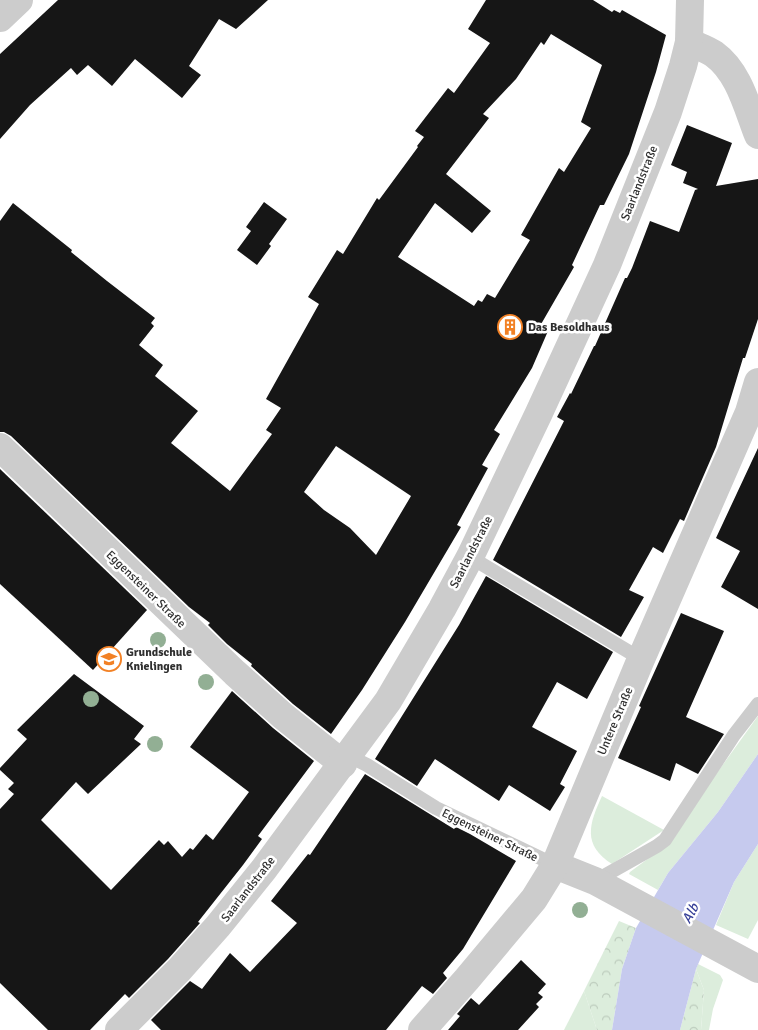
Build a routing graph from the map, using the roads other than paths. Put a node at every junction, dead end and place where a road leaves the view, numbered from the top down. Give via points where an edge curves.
1 (20, 0) edge
2 (690, 0) edge
3 (0, 18) edge
4 (689, 42) junction
5 (758, 135) edge
6 (758, 382) edge
7 (0, 447) edge
8 (470, 557) junction
9 (641, 659) junction
10 (758, 704) edge
11 (346, 760) junction
12 (555, 865) junction
13 (595, 881) junction
14 (758, 969) edge
15 (119, 1030) edge
16 (422, 1030) edge

1 - 3 street
2 - 4 street, Saarlandstraße
4 - 5 street via 712,53 728,66
4 - 8 street, Saarlandstraße via 668,112 607,266
6 - 9 street, Untere Straße via 749,412
7 - 11 street, Eggensteiner Straße via 234,674 283,716
8 - 9 lane
8 - 11 street, Saarlandstraße via 388,701
9 - 12 street, Untere Straße
10 - 13 lane via 665,840
11 - 12 lane, Eggensteiner Straße via 367,765 436,808
11 - 15 street, Saarlandstraße via 218,926
12 - 13 street, Eggensteiner Straße
12 - 16 street, Untere Straße via 534,899
13 - 14 street, Eggensteiner Straße

